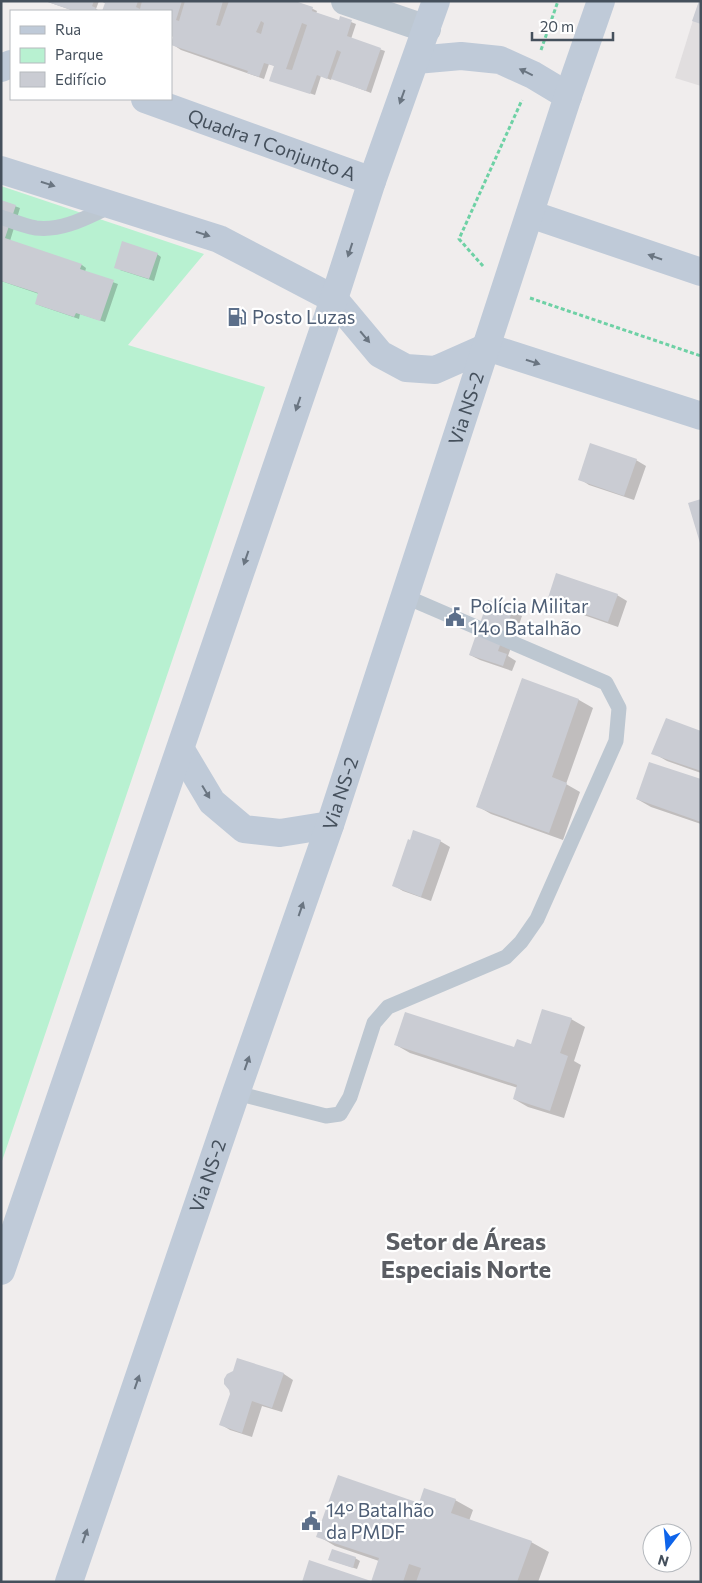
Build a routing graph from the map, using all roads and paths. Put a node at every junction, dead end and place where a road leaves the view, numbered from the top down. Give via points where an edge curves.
1 (346, 1) edge
2 (436, 1) edge
3 (601, 1) edge
4 (427, 29) junction
5 (416, 60) junction
6 (568, 96) junction
7 (148, 100) edge
8 (1, 170) edge
9 (372, 181) junction
10 (113, 205) junction
11 (530, 214) junction
12 (1, 217) edge
13 (701, 272) edge
14 (334, 299) junction
15 (487, 347) junction
16 (701, 416) edge
17 (404, 596) junction
18 (181, 750) junction
19 (330, 826) junction
20 (236, 1093) junction
21 (1, 1271) edge
22 (69, 1582) edge

1 - 4 street
2 - 4 street
3 - 6 street, Via NS-2
4 - 5 street
6 -> 5 street via 500,60 461,56
5 -> 9 street
6 - 11 street, Via NS-2
7 - 9 street, Quadra 1 Conjunto A
8 -> 10 street
9 -> 14 street
10 - 12 lane via 72,224 55,228 35,228
10 -> 14 street via 219,239
13 -> 11 street
11 - 15 street, Via NS-2
14 -> 15 street via 380,354 406,368 435,370
14 -> 18 street
15 -> 16 street
15 - 17 street, Via NS-2
17 - 19 street, Via NS-2
17 - 20 lane via 606,683 619,708 616,741 537,919 521,942 506,957 388,1007 374,1023 350,1097 340,1114 326,1116
18 -> 19 street via 212,802 244,828 280,833
18 - 21 street
20 -> 19 street, Via NS-2
22 -> 20 street, Via NS-2

